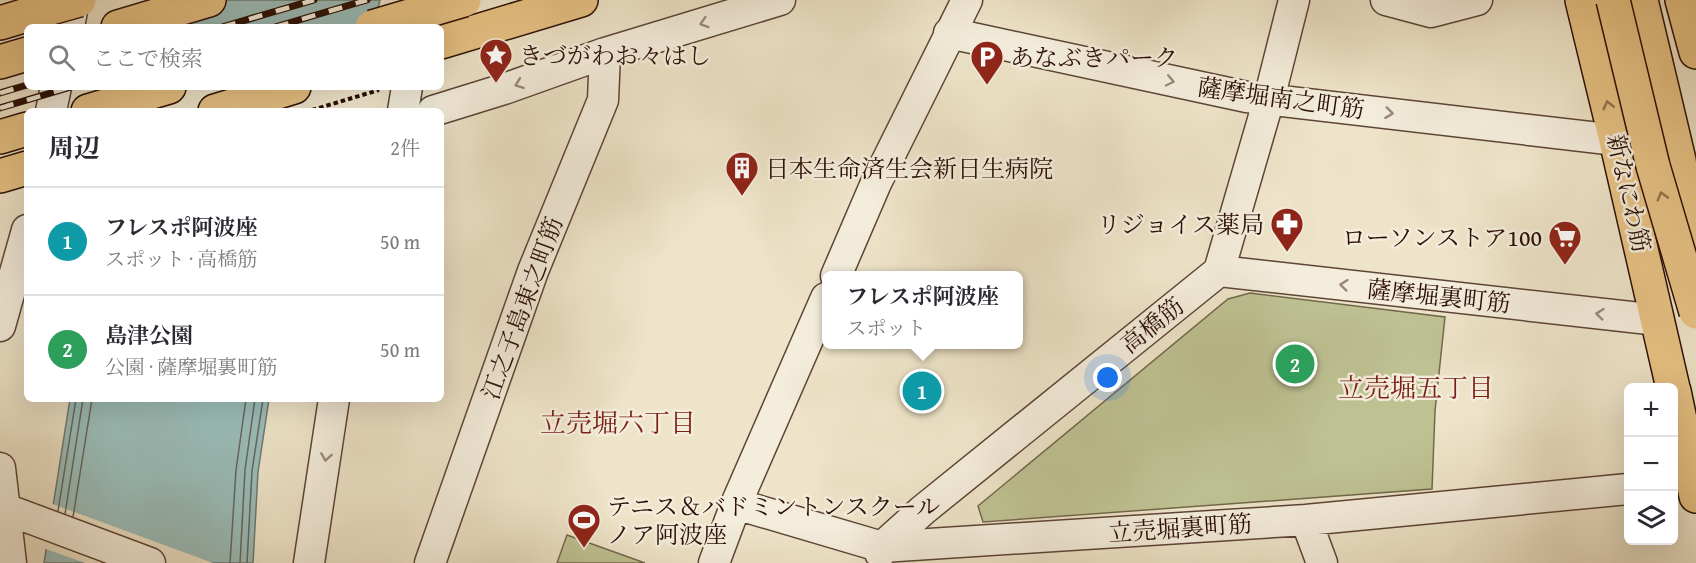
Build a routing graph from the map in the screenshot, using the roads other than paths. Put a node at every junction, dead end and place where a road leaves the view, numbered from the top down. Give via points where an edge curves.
1 (74, 0) edge
2 (79, 0) edge
3 (209, 0) edge
4 (422, 0) edge
5 (464, 0) edge
6 (581, 0) edge
7 (780, 0) edge
8 (967, 0) edge
9 (1294, 0) edge
10 (1386, 0) edge
11 (1477, 0) edge
12 (1582, 0) edge
13 (1613, 0) edge
14 (1641, 0) edge
15 (1660, 0) edge
16 (1682, 0) edge
17 (0, 23) edge
18 (70, 24) edge
19 (128, 24) edge
20 (382, 24) edge
21 (430, 24) edge
22 (949, 33) junction
23 (444, 34) edge
24 (1696, 52) edge
25 (605, 53) junction
26 (24, 55) edge
27 (0, 62) edge
28 (55, 90) edge
29 (159, 90) edge
30 (284, 90) edge
31 (406, 90) edge
32 (1269, 99) junction
33 (52, 108) edge
34 (98, 108) edge
35 (225, 108) edge
36 (404, 108) edge
37 (443, 108) edge
38 (24, 130) edge
39 (1696, 130) edge
40 (0, 137) edge
41 (1616, 140) junction
42 (18, 236) edge
43 (0, 251) edge
44 (838, 271) edge
45 (1219, 271) junction
46 (1696, 273) edge
47 (822, 307) edge
48 (1696, 312) edge
49 (1658, 320) junction
50 (0, 326) edge
51 (1672, 383) edge
52 (334, 402) edge
53 (1678, 422) edge
54 (0, 468) edge
55 (1688, 488) edge
56 (1624, 489) edge
57 (736, 504) junction
58 (3, 509) edge
59 (1306, 520) junction
60 (879, 555) edge
61 (11, 563) edge
62 (150, 563) edge
63 (309, 563) edge
64 (430, 563) edge
65 (714, 563) edge
66 (1322, 563) edge

1 - 18 street
2 - 17 main road, bridge
3 - 19 main road
4 - 21 street
5 - 20 main road, bridge
6 - 23 main road
7 -> 25 street
8 - 22 street
9 - 32 street
10 - 11 street via 1431,12
41 -> 12 main road, 新なにわ筋
48 -> 13 main road, bridge via 1653,166
14 - 46 main road via 1679,160
15 - 39 main road
16 - 24 main road
22 -> 32 street, 薩摩堀南之町筋
22 - 44 street
25 -> 37 street
25 - 64 street, 江之子島東之町筋 via 603,100 533,271
26 - 27 main road
28 - 33 street
29 - 34 main road
30 - 35 main road
31 - 36 street
32 -> 41 street, 薩摩堀南之町筋
32 - 45 street
38 - 40 main road
41 - 49 main road, 新なにわ筋
42 - 43 street
42 - 50 street
49 -> 45 street, 薩摩堀裏町筋
45 - 60 street, 高橋筋 via 923,510
47 - 57 street
49 - 51 main road, 新なにわ筋
52 -> 63 street
53 - 55 main road, 新なにわ筋
54 - 58 street
56 - 59 street, 立売堀裏町筋
57 - 60 street, 立売堀裏町筋
57 - 65 street
58 - 61 street
58 - 62 street
59 - 60 street, 立売堀裏町筋
59 - 66 street

